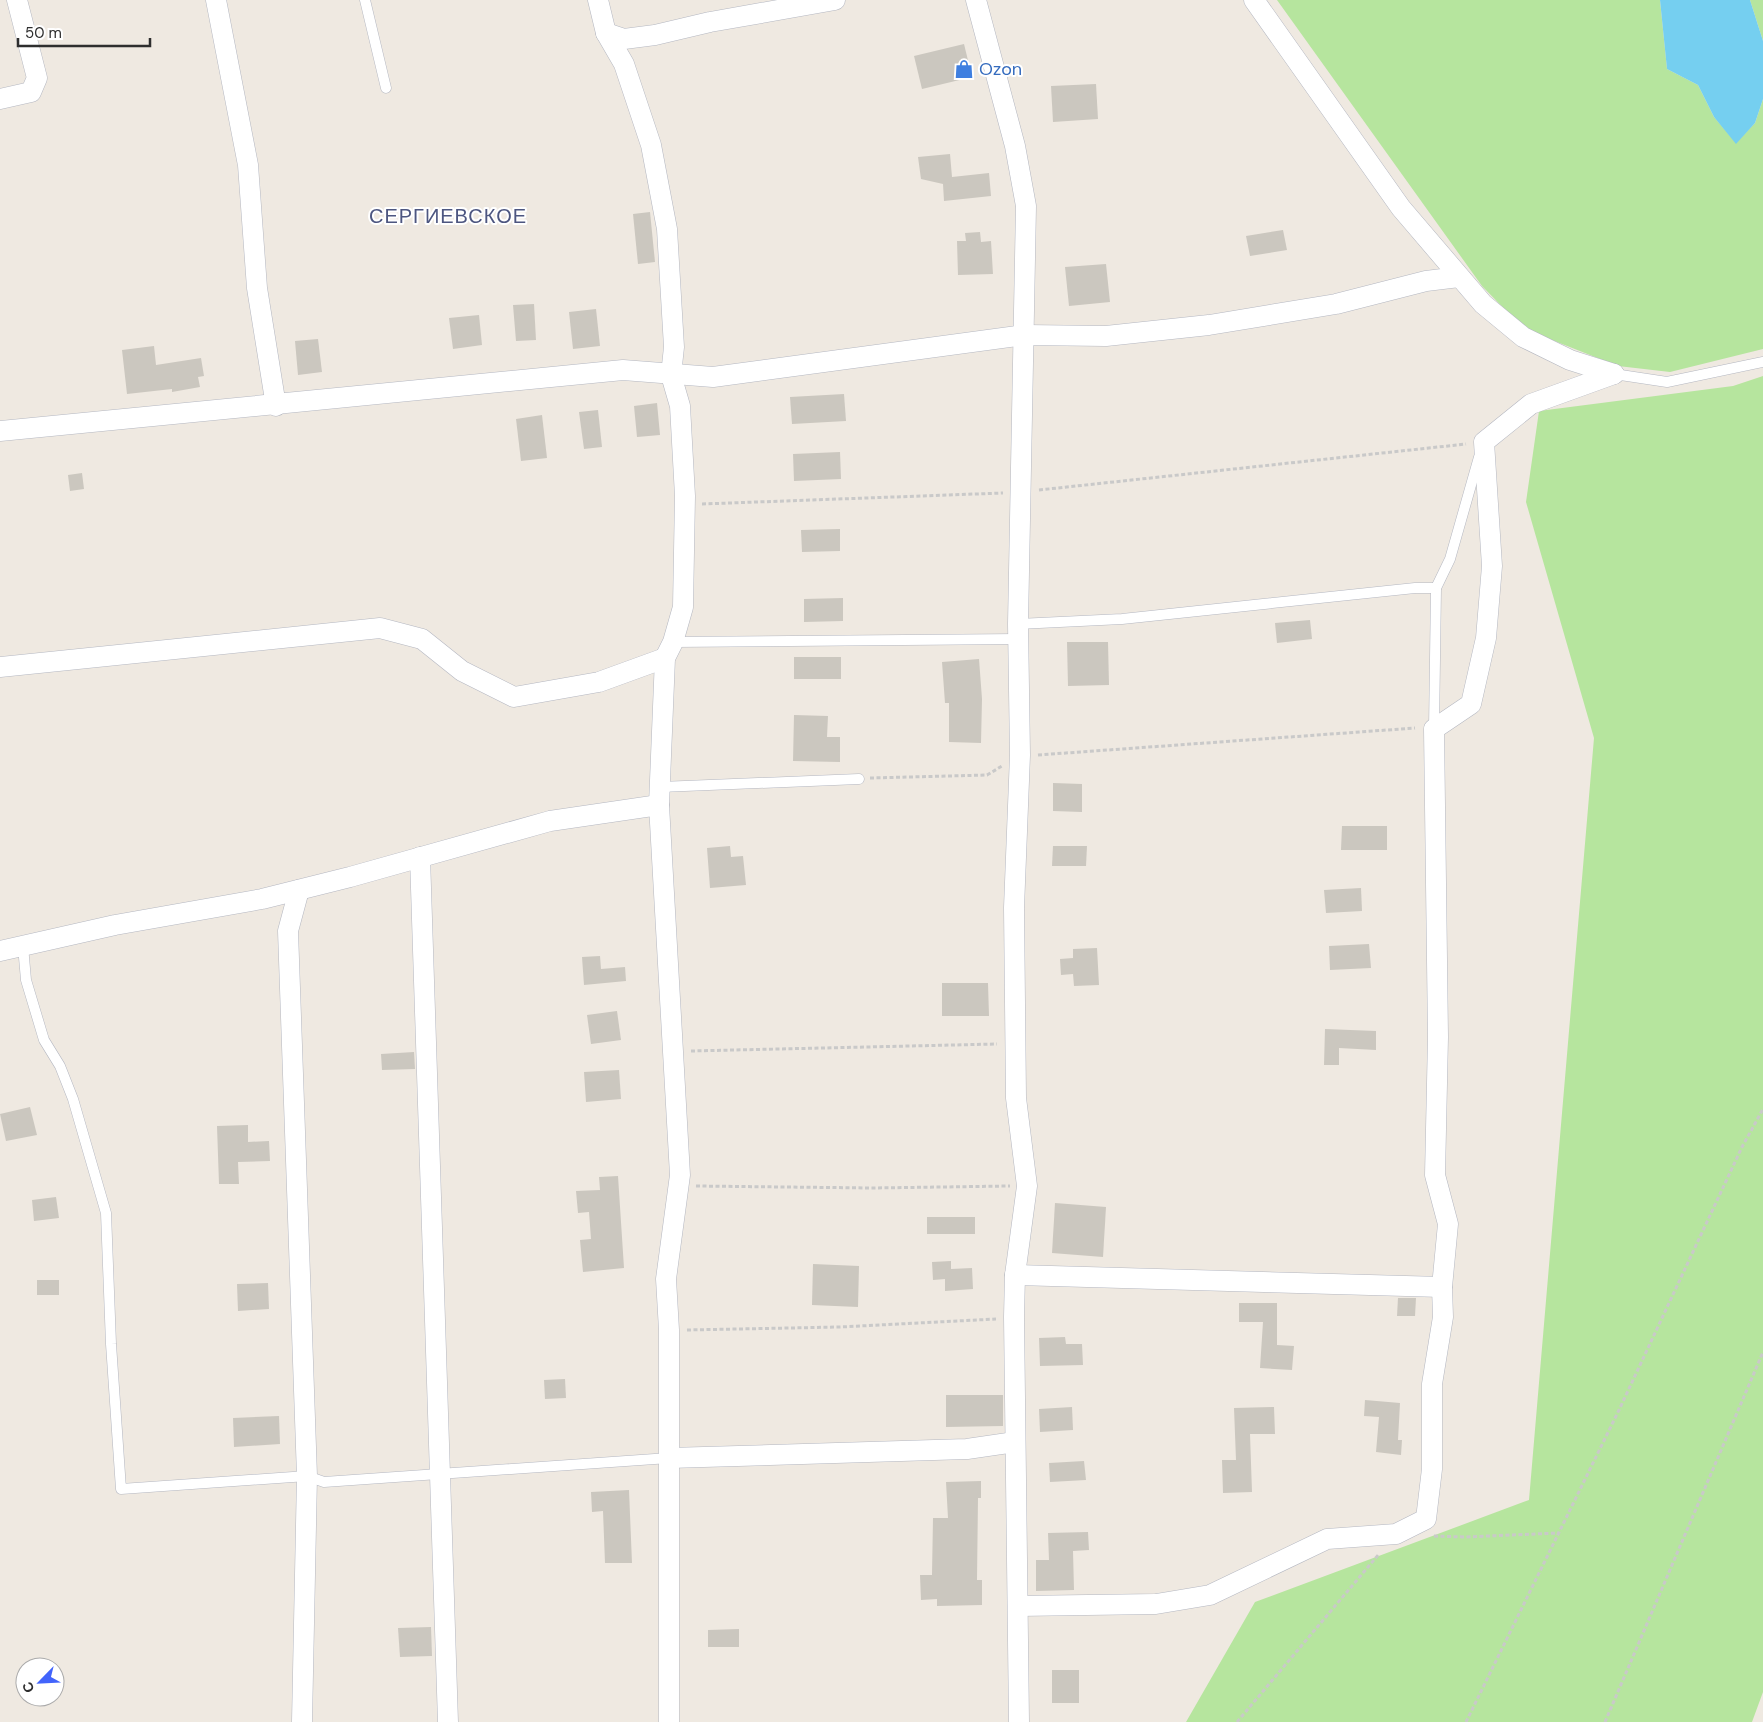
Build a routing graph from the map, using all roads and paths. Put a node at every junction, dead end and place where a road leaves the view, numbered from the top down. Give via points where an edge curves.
1 (18, 0) edge
2 (216, 0) edge
3 (365, 0) edge
4 (598, 0) edge
5 (835, 0) edge
6 (976, 0) edge
7 (1254, 0) edge
8 (606, 33) junction
9 (386, 88) dead end
10 (0, 99) edge
11 (1459, 277) junction
12 (1025, 334) junction
13 (1763, 362) edge
14 (1614, 374) junction
15 (671, 375) junction
16 (276, 406) junction
17 (0, 431) edge
18 (1484, 442) junction
19 (1021, 492) junction
20 (685, 504) junction
21 (1436, 588) junction
22 (1018, 632) junction
23 (669, 650) junction
24 (0, 667) edge
25 (1434, 729) junction
26 (1020, 755) junction
27 (859, 779) joint
28 (659, 796) junction
29 (420, 857) junction
30 (299, 890) junction
31 (23, 946) junction
32 (0, 951) edge
33 (1016, 1045) junction
34 (673, 1051) junction
35 (1763, 1109) edge
36 (678, 1186) junction
37 (1027, 1186) junction
38 (1015, 1275) junction
39 (1442, 1287) junction
40 (1014, 1317) junction
41 (669, 1330) junction
42 (1763, 1352) edge
43 (1015, 1442) junction
44 (669, 1458) junction
45 (440, 1475) junction
46 (307, 1476) junction
47 (1558, 1533) junction
48 (1396, 1534) junction
49 (1425, 1535) dead end
50 (1018, 1606) junction
51 (302, 1722) edge
52 (448, 1722) edge
53 (668, 1722) edge
54 (1019, 1722) edge
55 (1237, 1722) edge
56 (1466, 1722) edge
57 (1605, 1722) edge

1 - 10 street via 37,78 31,92
2 - 16 street via 248,165 257,288
3 - 9 lane
4 - 8 street
5 - 8 street via 710,22 655,36 624,39
6 - 12 street via 1015,146 1026,206
7 - 11 street via 1401,208
8 - 15 street via 624,64 651,145 667,229 674,347
11 - 12 street via 1426,281 1336,304 1208,325 1106,336
11 - 14 street via 1483,304 1523,337 1570,360
12 - 15 street via 713,377
12 - 19 street
13 - 14 lane via 1667,382
14 - 18 street via 1531,404
15 - 16 street via 623,370
15 - 20 street via 680,406
16 - 17 street
18 - 19 path
18 - 21 lane via 1450,560
18 - 25 street via 1492,566 1486,638 1472,704
19 - 20 path
19 - 22 street
20 - 23 street via 683,607
21 - 22 lane
21 - 25 lane
22 - 23 lane
22 - 26 street
23 - 24 street via 599,682 514,697 462,671 422,639 380,628
23 - 28 street
25 - 26 path via 1400,728
25 - 39 street via 1438,1037 1435,1175 1448,1224
26 - 27 path via 987,775
26 - 33 street via 1014,908
27 - 28 lane
28 - 29 street via 550,820
28 - 34 street
29 - 30 street
29 - 45 street
30 - 31 street
30 - 46 street via 288,931
31 - 32 street
31 - 46 lane via 26,980 44,1040 60,1066 73,1099 106,1213 121,1489
33 - 34 path
33 - 37 street via 1016,1098
34 - 36 street
35 - 47 path
36 - 37 path
36 - 41 street via 666,1279
37 - 38 street
38 - 39 street
38 - 40 street
39 - 48 street via 1443,1317 1432,1384 1432,1469 1426,1519
40 - 41 path via 840,1327
40 - 43 street
41 - 44 street
42 - 57 path
43 - 44 street via 968,1449
43 - 50 street
44 - 45 lane
44 - 53 street
45 - 46 lane via 324,1482
45 - 52 street
46 - 51 street
47 - 49 path via 1465,1537
47 - 56 path
48 - 50 street via 1327,1539 1210,1595 1156,1604
48 - 55 path
50 - 54 street

